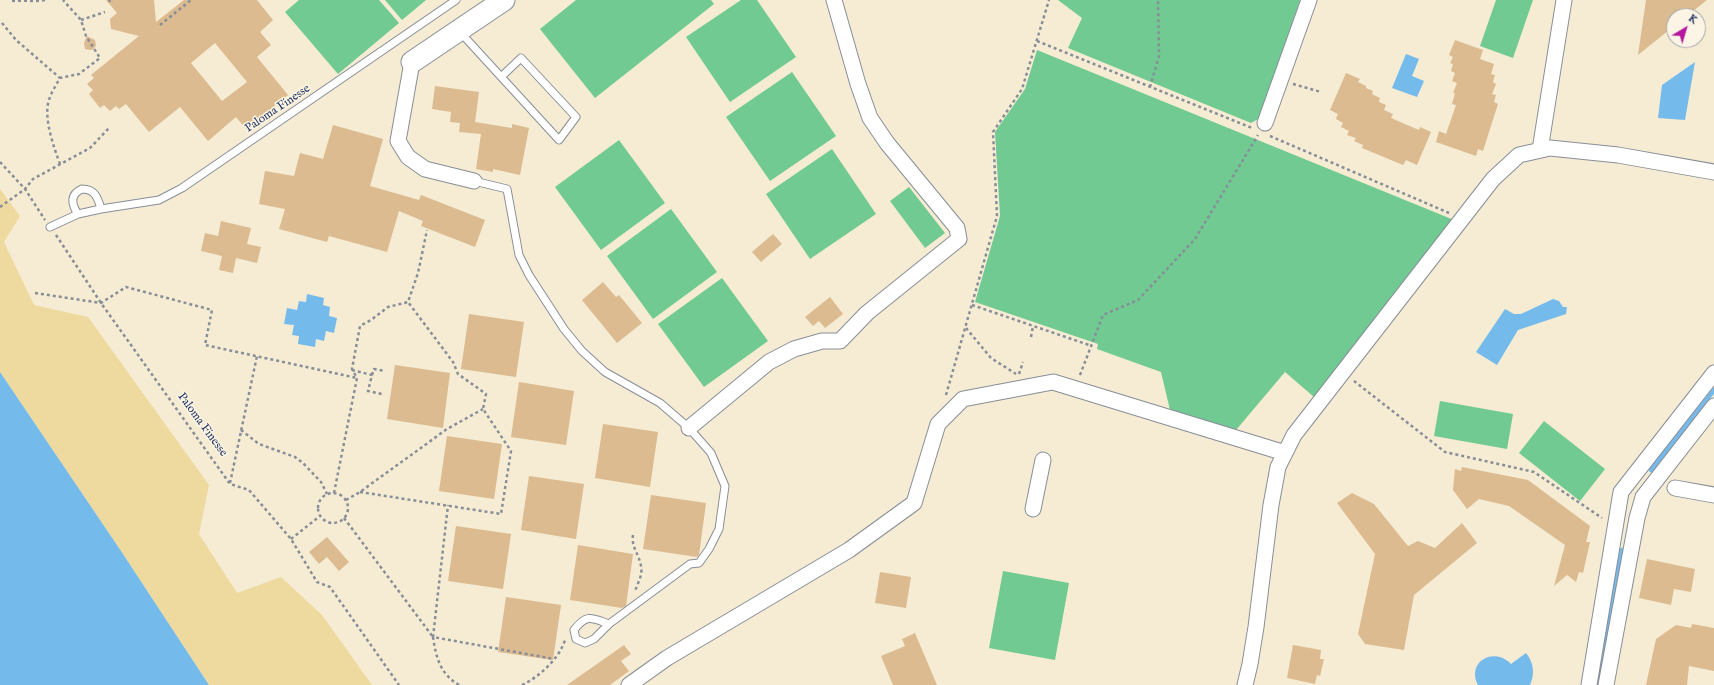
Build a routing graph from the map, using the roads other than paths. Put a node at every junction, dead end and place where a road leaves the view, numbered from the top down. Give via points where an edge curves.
1 (456, 0) edge
2 (504, 0) edge
3 (834, 0) edge
4 (1309, 0) edge
5 (1564, 0) edge
6 (459, 30) junction
7 (412, 62) joint
8 (502, 76) junction
9 (1263, 127) road end
10 (1540, 150) junction
11 (1714, 172) edge
12 (474, 181) joint
13 (101, 208) junction
14 (78, 214) junction
15 (50, 227) road end
16 (1714, 373) edge
17 (1714, 406) edge
18 (689, 428) junction
19 (1285, 453) junction
20 (1043, 460) dead end
21 (1675, 488) dead end
22 (1714, 495) edge
23 (1033, 509) dead end
24 (609, 624) junction
25 (629, 685) edge
26 (1245, 685) edge
27 (1589, 685) edge
28 (1606, 685) edge

1 - 13 lane, Paloma Finesse via 182,188 159,200
2 - 6 street
3 - 18 street via 870,118 887,143 957,228 958,239 867,313 840,341 822,341 794,349 769,362
4 - 9 street
5 - 10 street
6 - 7 street
6 - 8 lane
7 - 12 street via 398,142 408,157 425,169
8 - 8 lane via 517,93 559,140 576,117 520,58
10 - 11 street via 1582,150
10 - 19 street via 1519,155 1493,179 1294,435
12 - 18 lane via 507,189 519,255 564,330 582,351 605,372 660,403
13 - 14 lane
13 - 14 lane via 94,192 82,189 73,196 72,202
14 - 15 lane
16 - 27 street via 1621,492
17 - 28 street via 1643,497
18 - 24 lane via 711,453 726,486 719,529 699,563 690,564
19 - 25 street via 1053,382 963,399 938,424 914,503 850,550 667,658
19 - 26 street via 1278,468 1271,505 1256,628
20 - 23 street
21 - 22 street
24 - 24 lane via 590,617 581,620 574,630 576,639 585,643 594,639

